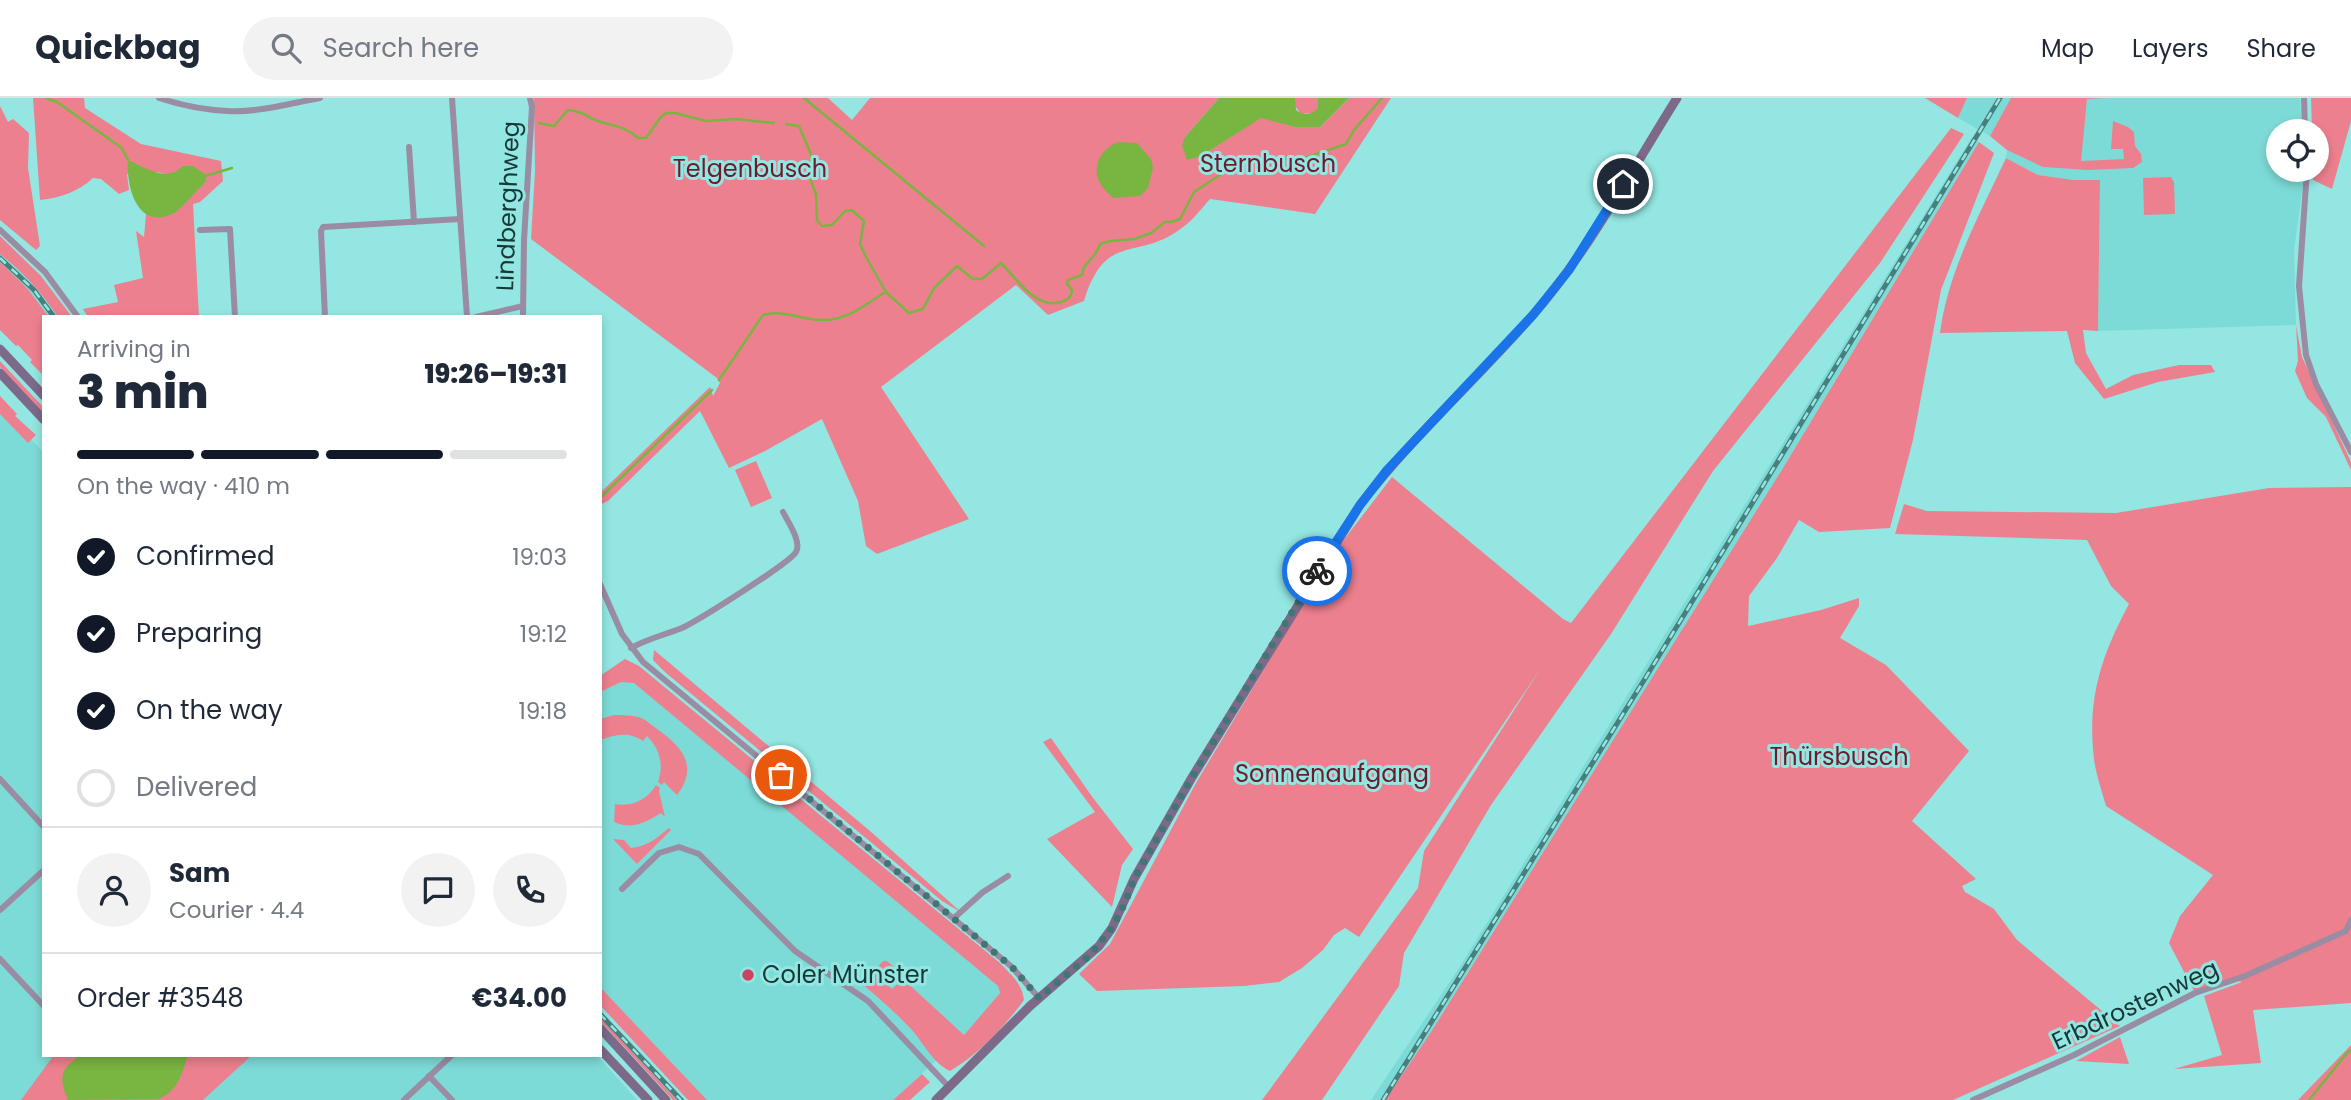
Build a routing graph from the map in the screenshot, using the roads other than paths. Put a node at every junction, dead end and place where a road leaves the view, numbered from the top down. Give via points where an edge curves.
1 (159, 98) edge
2 (320, 98) edge
3 (452, 98) edge
4 (530, 98) edge
5 (1677, 98) edge
6 (2304, 98) edge
7 (2305, 119) edge
8 (408, 147) dead end
9 (2305, 182) edge
10 (460, 219) junction
11 (414, 222) junction
12 (0, 230) edge
13 (200, 230) dead end
14 (523, 306) junction
15 (77, 315) edge
16 (235, 315) edge
17 (325, 315) edge
18 (467, 315) edge
19 (485, 315) edge
20 (523, 315) edge
21 (0, 349) edge
22 (0, 373) edge
23 (42, 394) edge
24 (42, 418) edge
25 (2351, 452) edge
26 (783, 512) dead end
27 (602, 589) edge
28 (609, 607) junction
29 (602, 611) edge
30 (631, 648) junction
31 (0, 779) edge
32 (42, 825) edge
33 (42, 872) edge
34 (1008, 876) dead end
35 (622, 889) dead end
36 (0, 910) edge
37 (954, 918) junction
38 (2351, 924) edge
39 (0, 959) edge
40 (1039, 998) junction
41 (42, 1004) edge
42 (602, 1030) edge
43 (602, 1051) edge
44 (450, 1057) edge
45 (429, 1076) junction
46 (949, 1087) junction
47 (404, 1100) edge
48 (452, 1100) edge
49 (648, 1100) edge
50 (666, 1100) edge
51 (936, 1100) edge
52 (1973, 1100) edge

1 - 2 street via 230,112
3 - 10 street
4 - 14 street, Lindberghweg
5 - 40 street via 1569,270 1360,505 1191,779 1134,879 1112,928 1090,955
6 - 7 street
8 - 11 street
9 - 25 street via 2299,286 2306,355
10 - 11 street
10 - 18 street
11 - 17 street via 323,227
12 - 15 street via 45,272
13 - 16 street via 230,229
14 - 19 street
14 - 20 street, Lindberghweg
21 - 23 street
22 - 24 street
26 - 30 street via 798,544 796,553 683,627
27 - 28 street
28 - 29 street
28 - 30 street
30 - 37 street
31 - 32 street
33 - 36 street
34 - 37 street
35 - 46 street via 659,853 679,847 699,854 795,951 868,1001
37 - 40 street via 1012,967
38 - 52 street, Erbdrostenweg via 2346,931 2195,993
39 - 41 street
40 - 46 street
42 - 50 street
43 - 49 street
44 - 45 street
45 - 47 street
45 - 48 street
46 - 51 street

